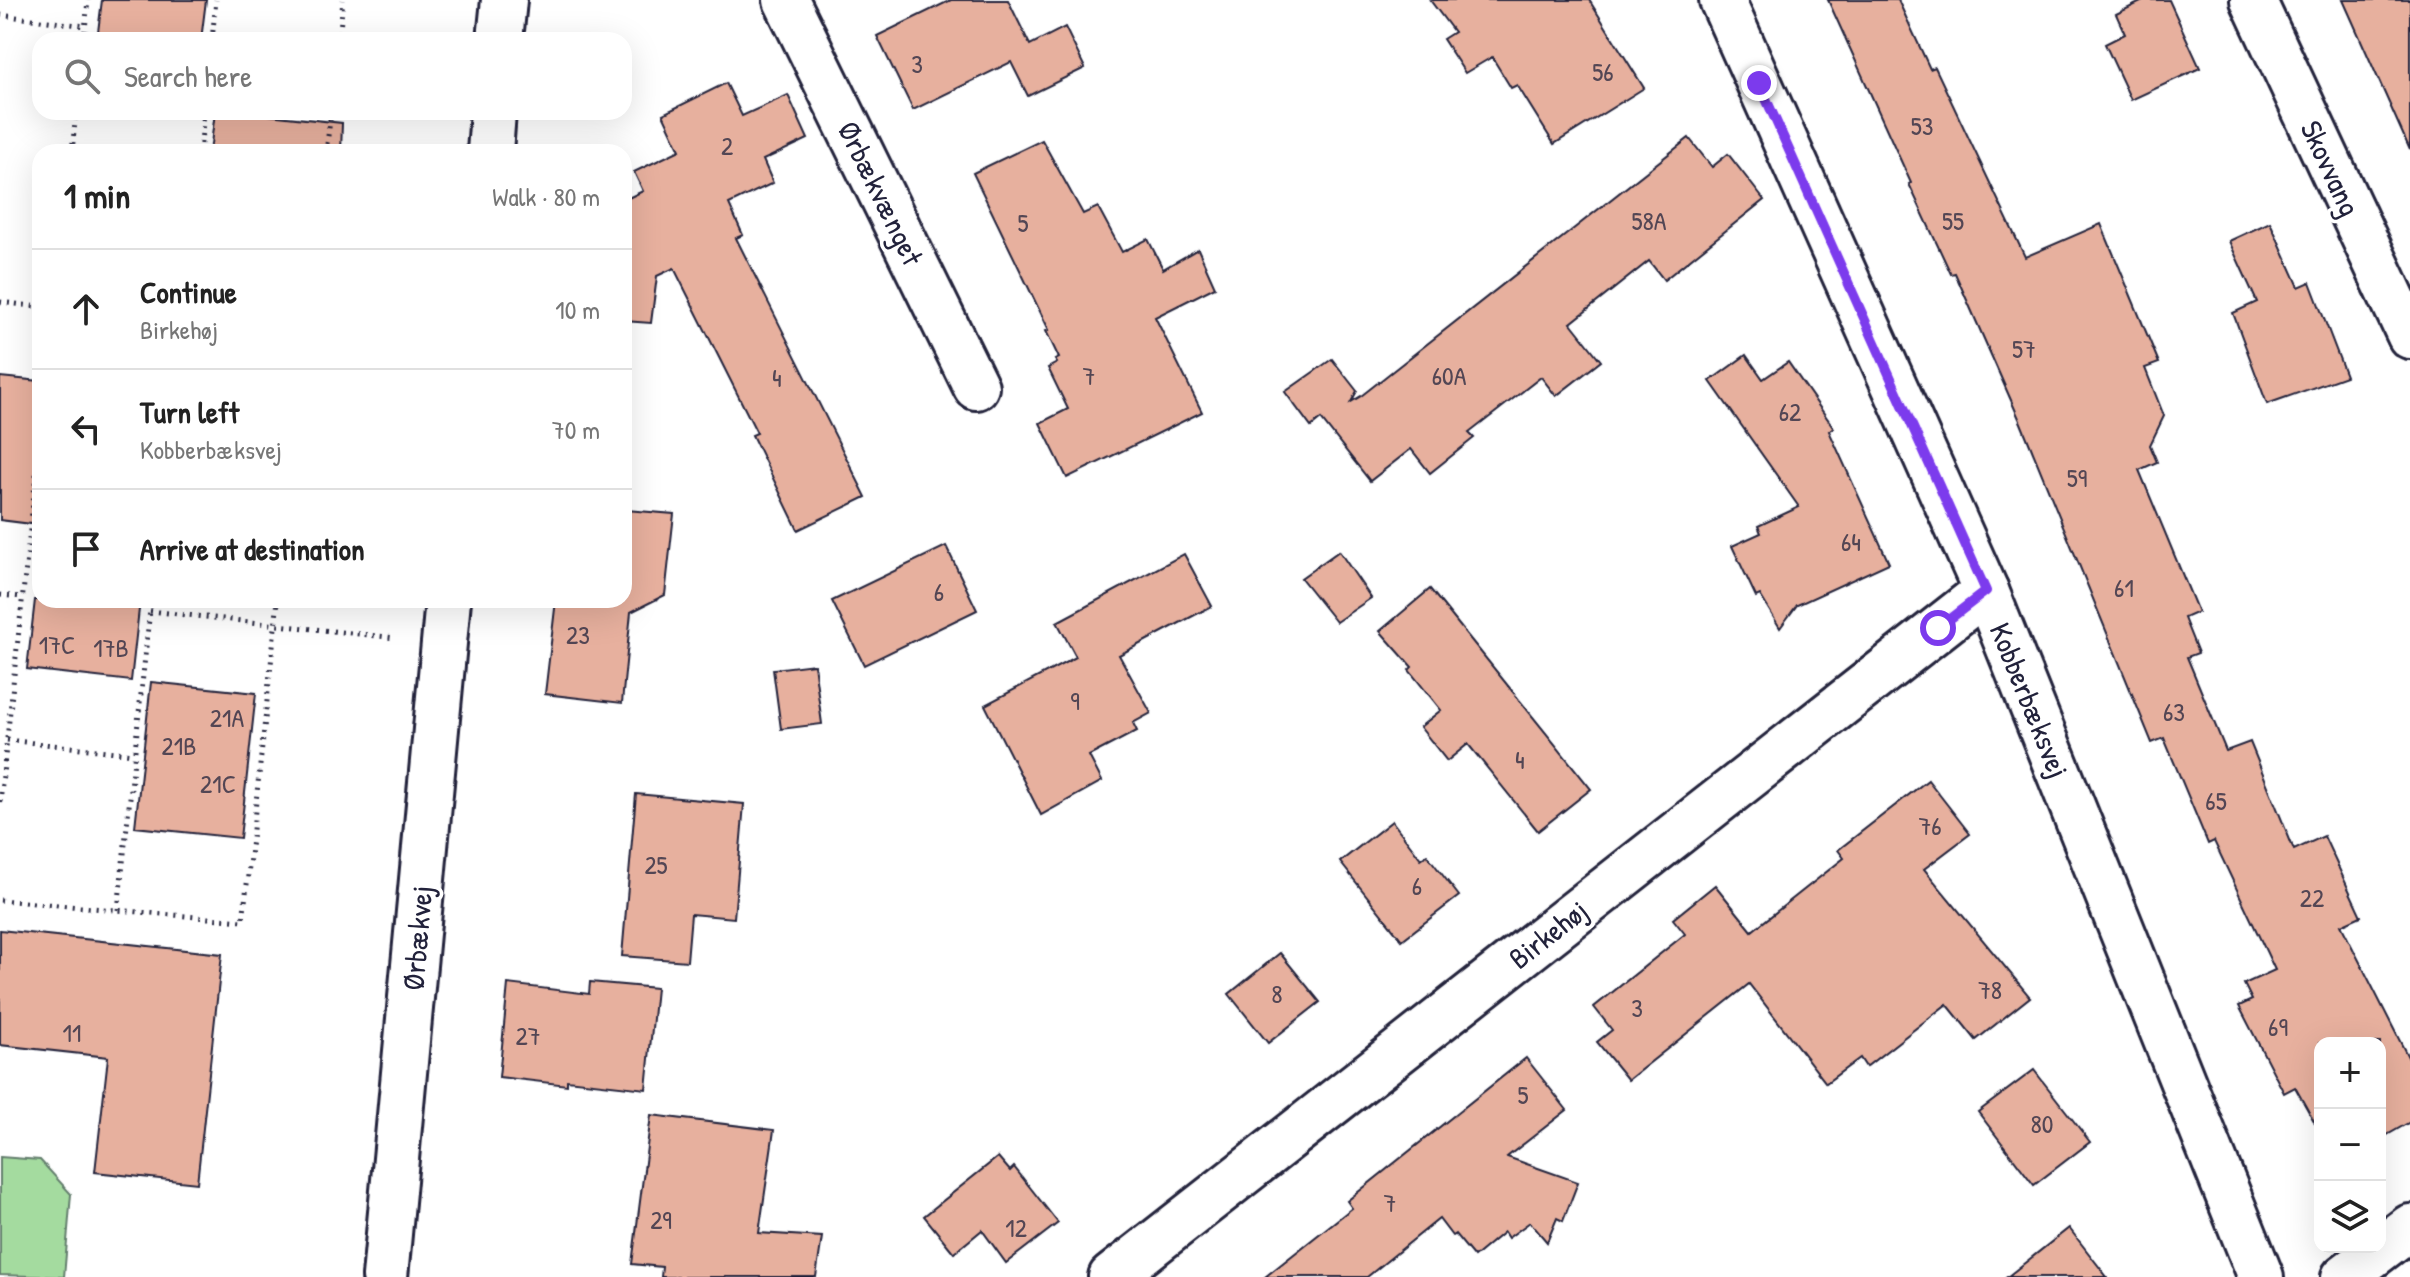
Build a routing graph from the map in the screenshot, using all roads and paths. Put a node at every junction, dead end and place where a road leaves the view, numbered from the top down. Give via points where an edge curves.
1 (88, 0) edge
2 (216, 0) edge
3 (343, 0) edge
4 (504, 0) edge
5 (786, 0) edge
6 (1722, 0) edge
7 (2253, 0) edge
8 (0, 15) edge
9 (86, 26) junction
10 (85, 32) edge
11 (213, 32) edge
12 (340, 32) edge
13 (501, 32) edge
14 (75, 120) edge
15 (203, 120) edge
16 (330, 120) edge
17 (492, 120) edge
18 (73, 144) edge
19 (201, 144) edge
20 (327, 144) edge
21 (491, 144) edge
22 (0, 302) edge
23 (32, 306) edge
24 (2410, 336) edge
25 (976, 387) dead end
26 (32, 511) edge
27 (1986, 591) junction
28 (0, 595) edge
29 (22, 597) junction
30 (150, 608) edge
31 (277, 608) edge
32 (447, 608) edge
33 (150, 611) junction
34 (275, 624) junction
35 (444, 643) junction
36 (7, 740) junction
37 (134, 754) junction
38 (0, 802) edge
39 (0, 900) edge
40 (118, 910) junction
41 (2410, 1227) edge
42 (385, 1277) edge
43 (1111, 1277) edge
44 (2261, 1277) edge
45 (2344, 1277) edge

1 - 9 path
2 - 11 path
3 - 12 path
4 - 13 street
5 - 25 street, Ørbækvænget
6 - 27 street, Kobberbæksvej
7 - 24 street, Skovvang
8 - 9 path
9 - 10 path
14 - 18 path
15 - 19 path
16 - 20 path
17 - 21 street
22 - 23 path
26 - 29 path
27 - 43 street, Birkehøj
27 - 44 street, Kobberbæksvej
28 - 29 path
29 - 36 path
30 - 33 path
31 - 34 path
32 - 35 street, Ørbækvej
33 - 34 path
33 - 37 path
34 - 35 path
34 - 40 path via 243,921
35 - 42 street, Ørbækvej
36 - 37 path
36 - 38 path
37 - 40 path
39 - 40 path
41 - 45 street

